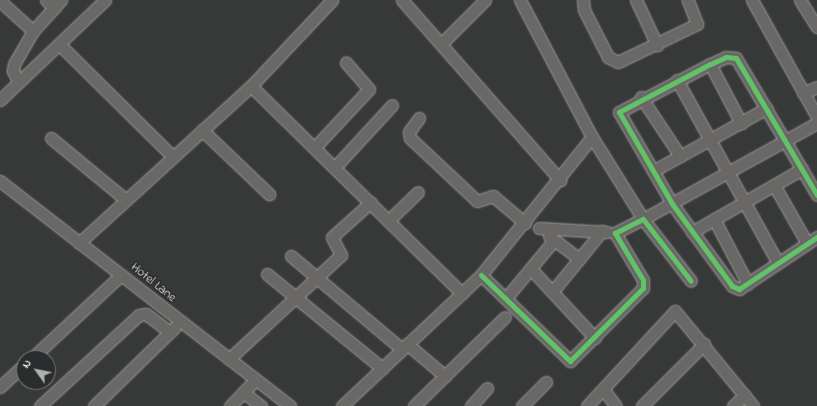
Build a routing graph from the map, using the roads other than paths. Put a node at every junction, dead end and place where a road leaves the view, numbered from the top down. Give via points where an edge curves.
1 (105, 0) edge
2 (332, 0) edge
3 (402, 0) edge
4 (485, 0) edge
5 (520, 0) edge
6 (583, 0) edge
7 (636, 0) edge
8 (688, 0) edge
9 (752, 0) edge
10 (800, 0) edge
11 (0, 1) edge
12 (54, 3) edge
13 (817, 27) edge
14 (32, 31) junction
15 (442, 43) junction
16 (60, 45) junction
17 (657, 45) junction
18 (346, 63) dead end
19 (710, 64) junction
20 (677, 80) junction
21 (19, 82) junction
22 (251, 86) junction
23 (817, 87) edge
24 (803, 93) junction
25 (641, 97) junction
26 (0, 100) edge
27 (392, 105) dead end
28 (767, 108) junction
29 (817, 117) edge
30 (419, 118) dead end
31 (741, 123) junction
32 (817, 123) edge
33 (202, 130) junction
34 (592, 137) junction
35 (51, 138) dead end
36 (710, 141) junction
37 (786, 141) junction
38 (315, 147) junction
39 (680, 156) junction
40 (173, 157) junction
41 (335, 167) junction
42 (802, 169) junction
43 (653, 171) junction
44 (730, 173) junction
45 (560, 180) junction
46 (0, 181) edge
47 (774, 185) junction
48 (418, 192) dead end
49 (269, 194) dead end
50 (817, 194) edge
51 (126, 200) junction
52 (370, 202) junction
53 (744, 202) junction
54 (673, 205) junction
55 (643, 219) junction
56 (714, 219) junction
57 (389, 220) junction
58 (526, 221) junction
59 (539, 228) junction
60 (602, 231) junction
61 (692, 232) junction
62 (615, 233) junction
63 (554, 240) junction
64 (812, 240) edge
65 (79, 243) junction
66 (291, 256) dead end
67 (579, 259) junction
68 (778, 263) junction
69 (531, 269) junction
70 (267, 274) dead end
71 (480, 275) junction
72 (316, 278) junction
73 (115, 280) junction
74 (690, 281) dead end
75 (748, 284) junction
76 (552, 292) junction
77 (462, 294) junction
78 (296, 298) junction
79 (506, 298) junction
80 (505, 317) dead end
81 (175, 327) junction
82 (594, 338) junction
83 (704, 344) junction
84 (405, 346) junction
85 (41, 350) edge
86 (229, 359) junction
87 (382, 368) junction
88 (16, 372) edge
89 (445, 376) junction
90 (546, 382) dead end
91 (249, 386) junction
92 (0, 387) edge
93 (487, 388) dead end
94 (603, 389) junction
95 (745, 395) junction
96 (40, 406) edge
97 (94, 406) edge
98 (230, 406) edge
99 (261, 406) edge
100 (290, 406) edge
101 (342, 406) edge
102 (414, 406) edge
103 (471, 406) edge
104 (522, 406) edge
105 (587, 406) edge
106 (616, 406) edge
107 (642, 406) edge
108 (732, 406) edge
109 (753, 406) edge

1 - 16 street
2 - 22 street
3 - 15 street
4 - 15 street
5 - 34 street
6 - 17 street via 584,10 612,62
7 - 17 street
8 - 17 street via 697,24
9 - 24 street
10 - 13 street
11 - 14 street
12 - 14 street
14 - 21 street via 14,64 13,72
15 - 45 street
16 - 21 street
16 - 40 street
18 - 38 street via 368,89
19 - 20 street
19 - 28 street via 726,57 736,58
19 - 31 street
20 - 25 street
20 - 36 street
21 - 26 street
22 - 33 street
22 - 38 street
23 - 24 street
24 - 29 street
25 - 39 street
25 - 43 street via 621,109 619,116
27 - 41 street
28 - 31 street
28 - 37 street
30 - 58 street via 409,132 410,138 477,201 494,196
31 - 36 street
32 - 37 street
33 - 40 street
33 - 49 street
34 - 45 street
34 - 55 street
35 - 51 street
36 - 39 street
36 - 44 street
37 - 42 street
37 - 44 street
38 - 41 street
39 - 43 street
40 - 51 street
41 - 52 street
42 - 47 street
42 - 50 street
43 - 54 street
44 - 53 street
44 - 54 street
45 - 58 street
46 - 65 street, Hotel Lane
47 - 53 street
47 - 64 street
48 - 57 street
51 - 65 street
52 - 57 street
52 - 72 street via 332,237 341,255
53 - 56 street
53 - 68 street
54 - 55 street
54 - 61 street
55 - 62 street
55 - 74 street
56 - 61 street
56 - 75 street
57 - 77 street
58 - 59 street
58 - 71 street
59 - 60 street
59 - 63 street
60 - 62 street
60 - 67 street
61 - 75 street via 732,286 739,289
62 - 82 street via 642,280 643,288
63 - 67 street
63 - 69 street
64 - 68 street
65 - 73 street, Hotel Lane
66 - 72 street
67 - 76 street
68 - 75 street
69 - 76 street
69 - 79 street
70 - 78 street
71 - 77 street
71 - 79 street
72 - 78 street
72 - 84 street
73 - 81 street, Hotel Lane
73 - 85 street
76 - 82 street
77 - 84 street
78 - 86 street
78 - 87 street
79 - 82 street via 570,362
80 - 89 street
81 - 86 street, Hotel Lane
81 - 96 street via 146,314 139,315
81 - 97 street
83 - 94 street via 676,312
83 - 95 street
83 - 107 street
84 - 87 street
84 - 89 street
86 - 91 street, Hotel Lane
87 - 101 street
88 - 92 street
89 - 102 street
90 - 104 street
91 - 98 street
91 - 99 street
91 - 100 street, Hotel Lane
93 - 103 street
94 - 105 street
94 - 106 street
95 - 108 street
95 - 109 street

